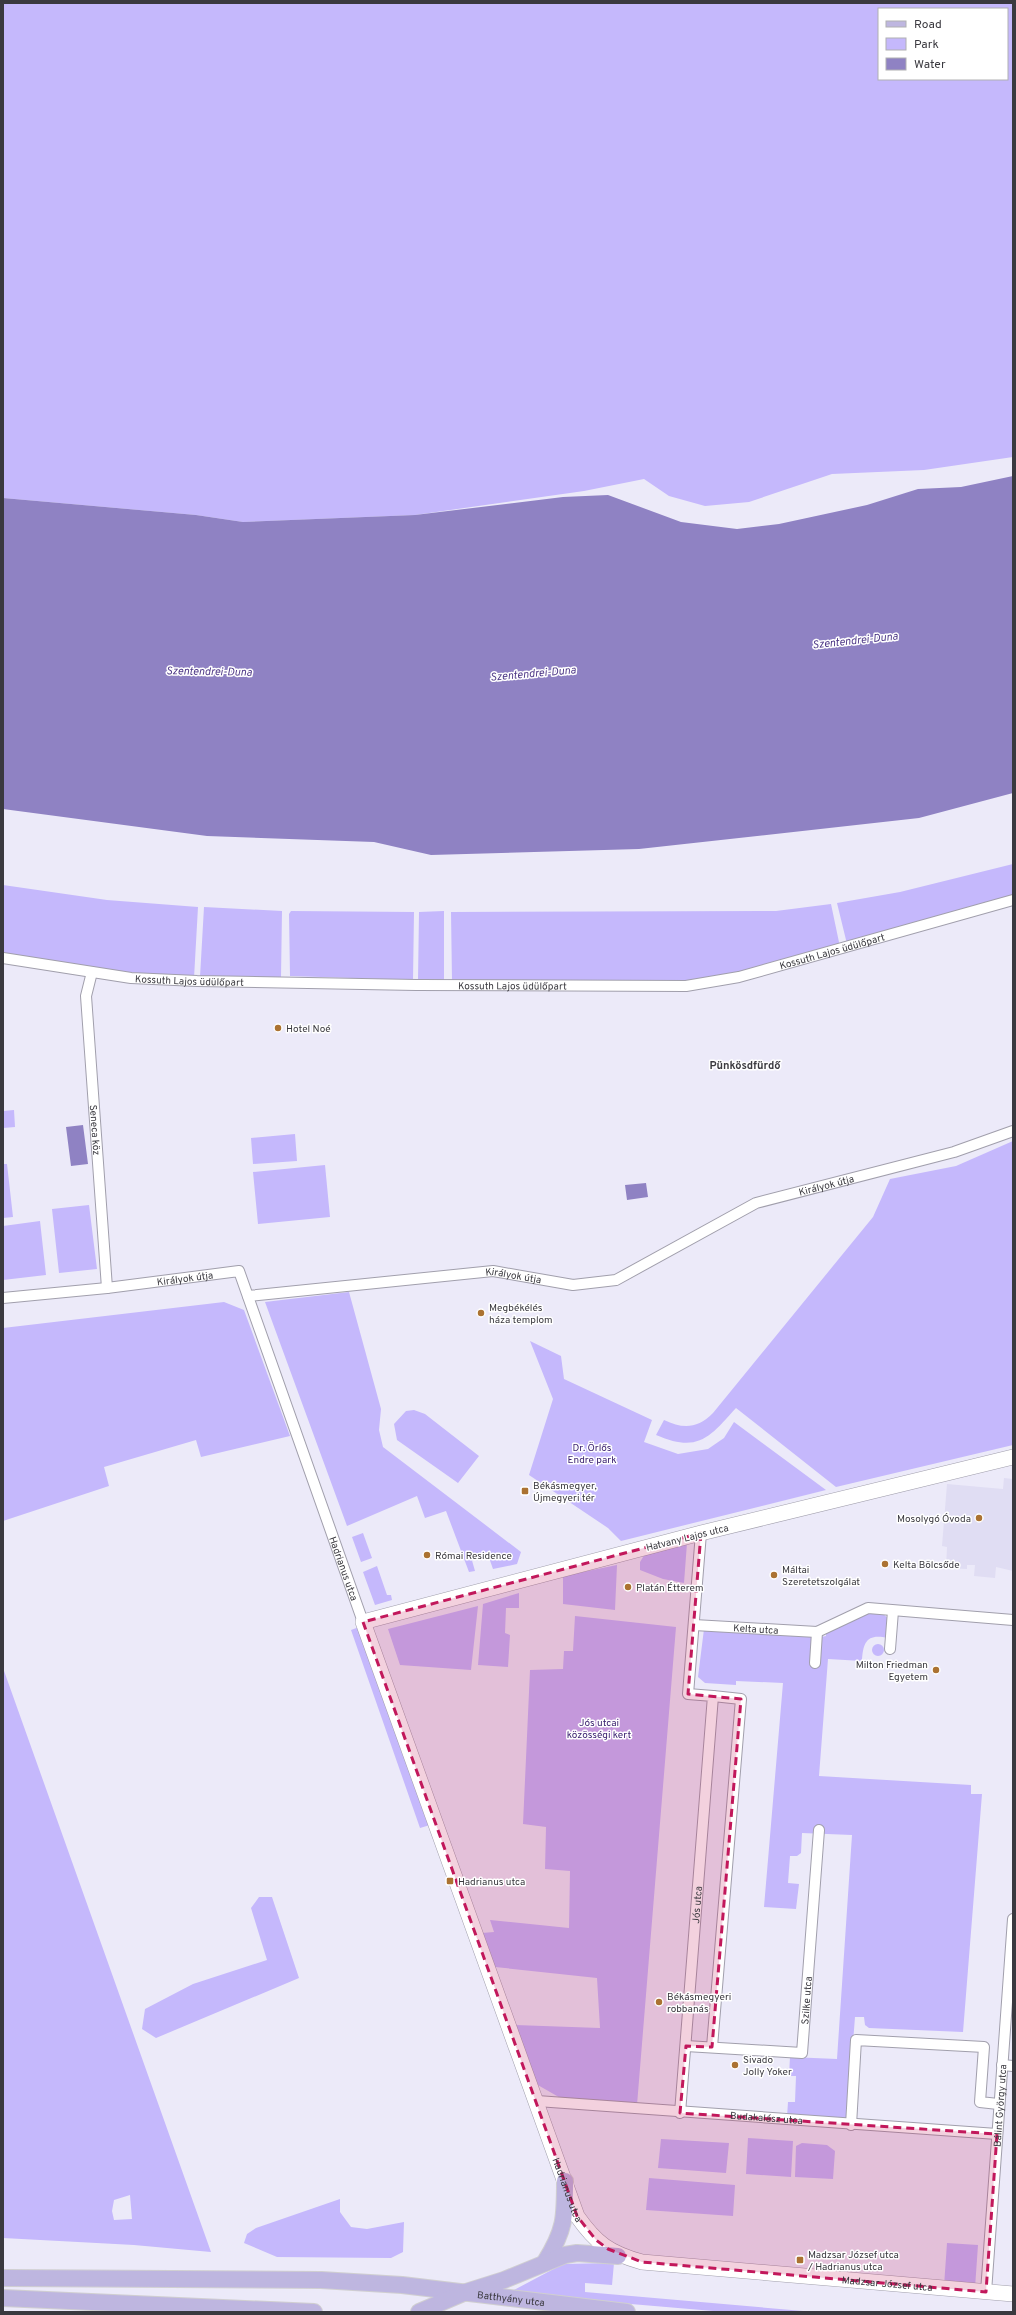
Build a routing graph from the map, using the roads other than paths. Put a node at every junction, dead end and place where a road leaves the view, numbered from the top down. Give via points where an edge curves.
1 (1013, 900) edge
2 (3, 958) edge
3 (92, 972) junction
4 (1013, 1131) edge
5 (108, 1288) junction
6 (248, 1296) junction
7 (3, 1298) edge
8 (1013, 1457) edge
9 (701, 1533) junction
10 (893, 1611) junction
11 (1013, 1620) edge
12 (363, 1622) junction
13 (694, 1625) junction
14 (817, 1632) junction
15 (890, 1649) dead end
16 (815, 1663) dead end
17 (713, 1696) junction
18 (819, 1830) dead end
19 (1013, 1919) edge
20 (1008, 2042) edge
21 (686, 2046) junction
22 (712, 2048) junction
23 (1002, 2065) junction
24 (1013, 2066) edge
25 (537, 2102) junction
26 (998, 2104) junction
27 (680, 2112) junction
28 (850, 2125) junction
29 (996, 2134) junction
30 (565, 2181) junction
31 (618, 2256) junction
32 (545, 2262) junction
33 (3, 2278) edge
34 (466, 2292) junction
35 (986, 2292) junction
36 (1013, 2294) edge
37 (3, 2298) edge
38 (314, 2312) edge
39 (419, 2312) edge
40 (628, 2312) edge

1 - 3 street, Kossuth Lajos üdülőpart via 739,977 686,986 197,981 131,978
2 - 3 street, Kossuth Lajos üdülőpart
3 - 5 street, Seneca köz via 86,996
4 - 6 street, Királyok útja via 954,1152 756,1203 616,1280 574,1285 494,1270
5 - 6 street, Királyok útja via 240,1271
5 - 7 street, Királyok útja
6 - 12 street, Hadrianus utca
8 - 9 street, Hatvany Lajos utca
9 - 12 street, Hatvany Lajos utca
9 - 13 street
10 - 11 street, Kelta utca
10 - 14 street, Kelta utca via 868,1608
10 - 15 street
12 - 25 street, Hadrianus utca
13 - 14 street, Kelta utca
13 - 17 street via 688,1694
14 - 16 street
17 - 21 street, Jós utca
17 - 22 street via 740,1699
18 - 22 street, Szilke utca via 802,2053
19 - 20 street, Bálint György utca
20 - 23 street, Bálint György utca
21 - 22 street, Szilke utca
21 - 27 street, Jós utca
23 - 24 street
23 - 26 street, Bálint György utca
25 - 27 street, Budakalász utca
25 - 30 street, Hadrianus utca
26 - 28 street via 980,2102 984,2047 856,2040
26 - 29 street, Bálint György utca
27 - 28 street, Budakalász utca
28 - 29 street, Budakalász utca
29 - 35 street, Bálint György utca
30 - 31 street, Hadrianus utca via 577,2216 587,2231
30 - 32 main road via 563,2226 558,2241
31 - 32 main road via 577,2253
31 - 35 street, Madzsar József utca via 642,2262
32 - 34 main road via 504,2280
33 - 34 main road, Batthyány utca via 321,2280
34 - 39 main road
34 - 40 main road, Batthyány utca
35 - 36 street, Madzsar József utca
37 - 38 main road

